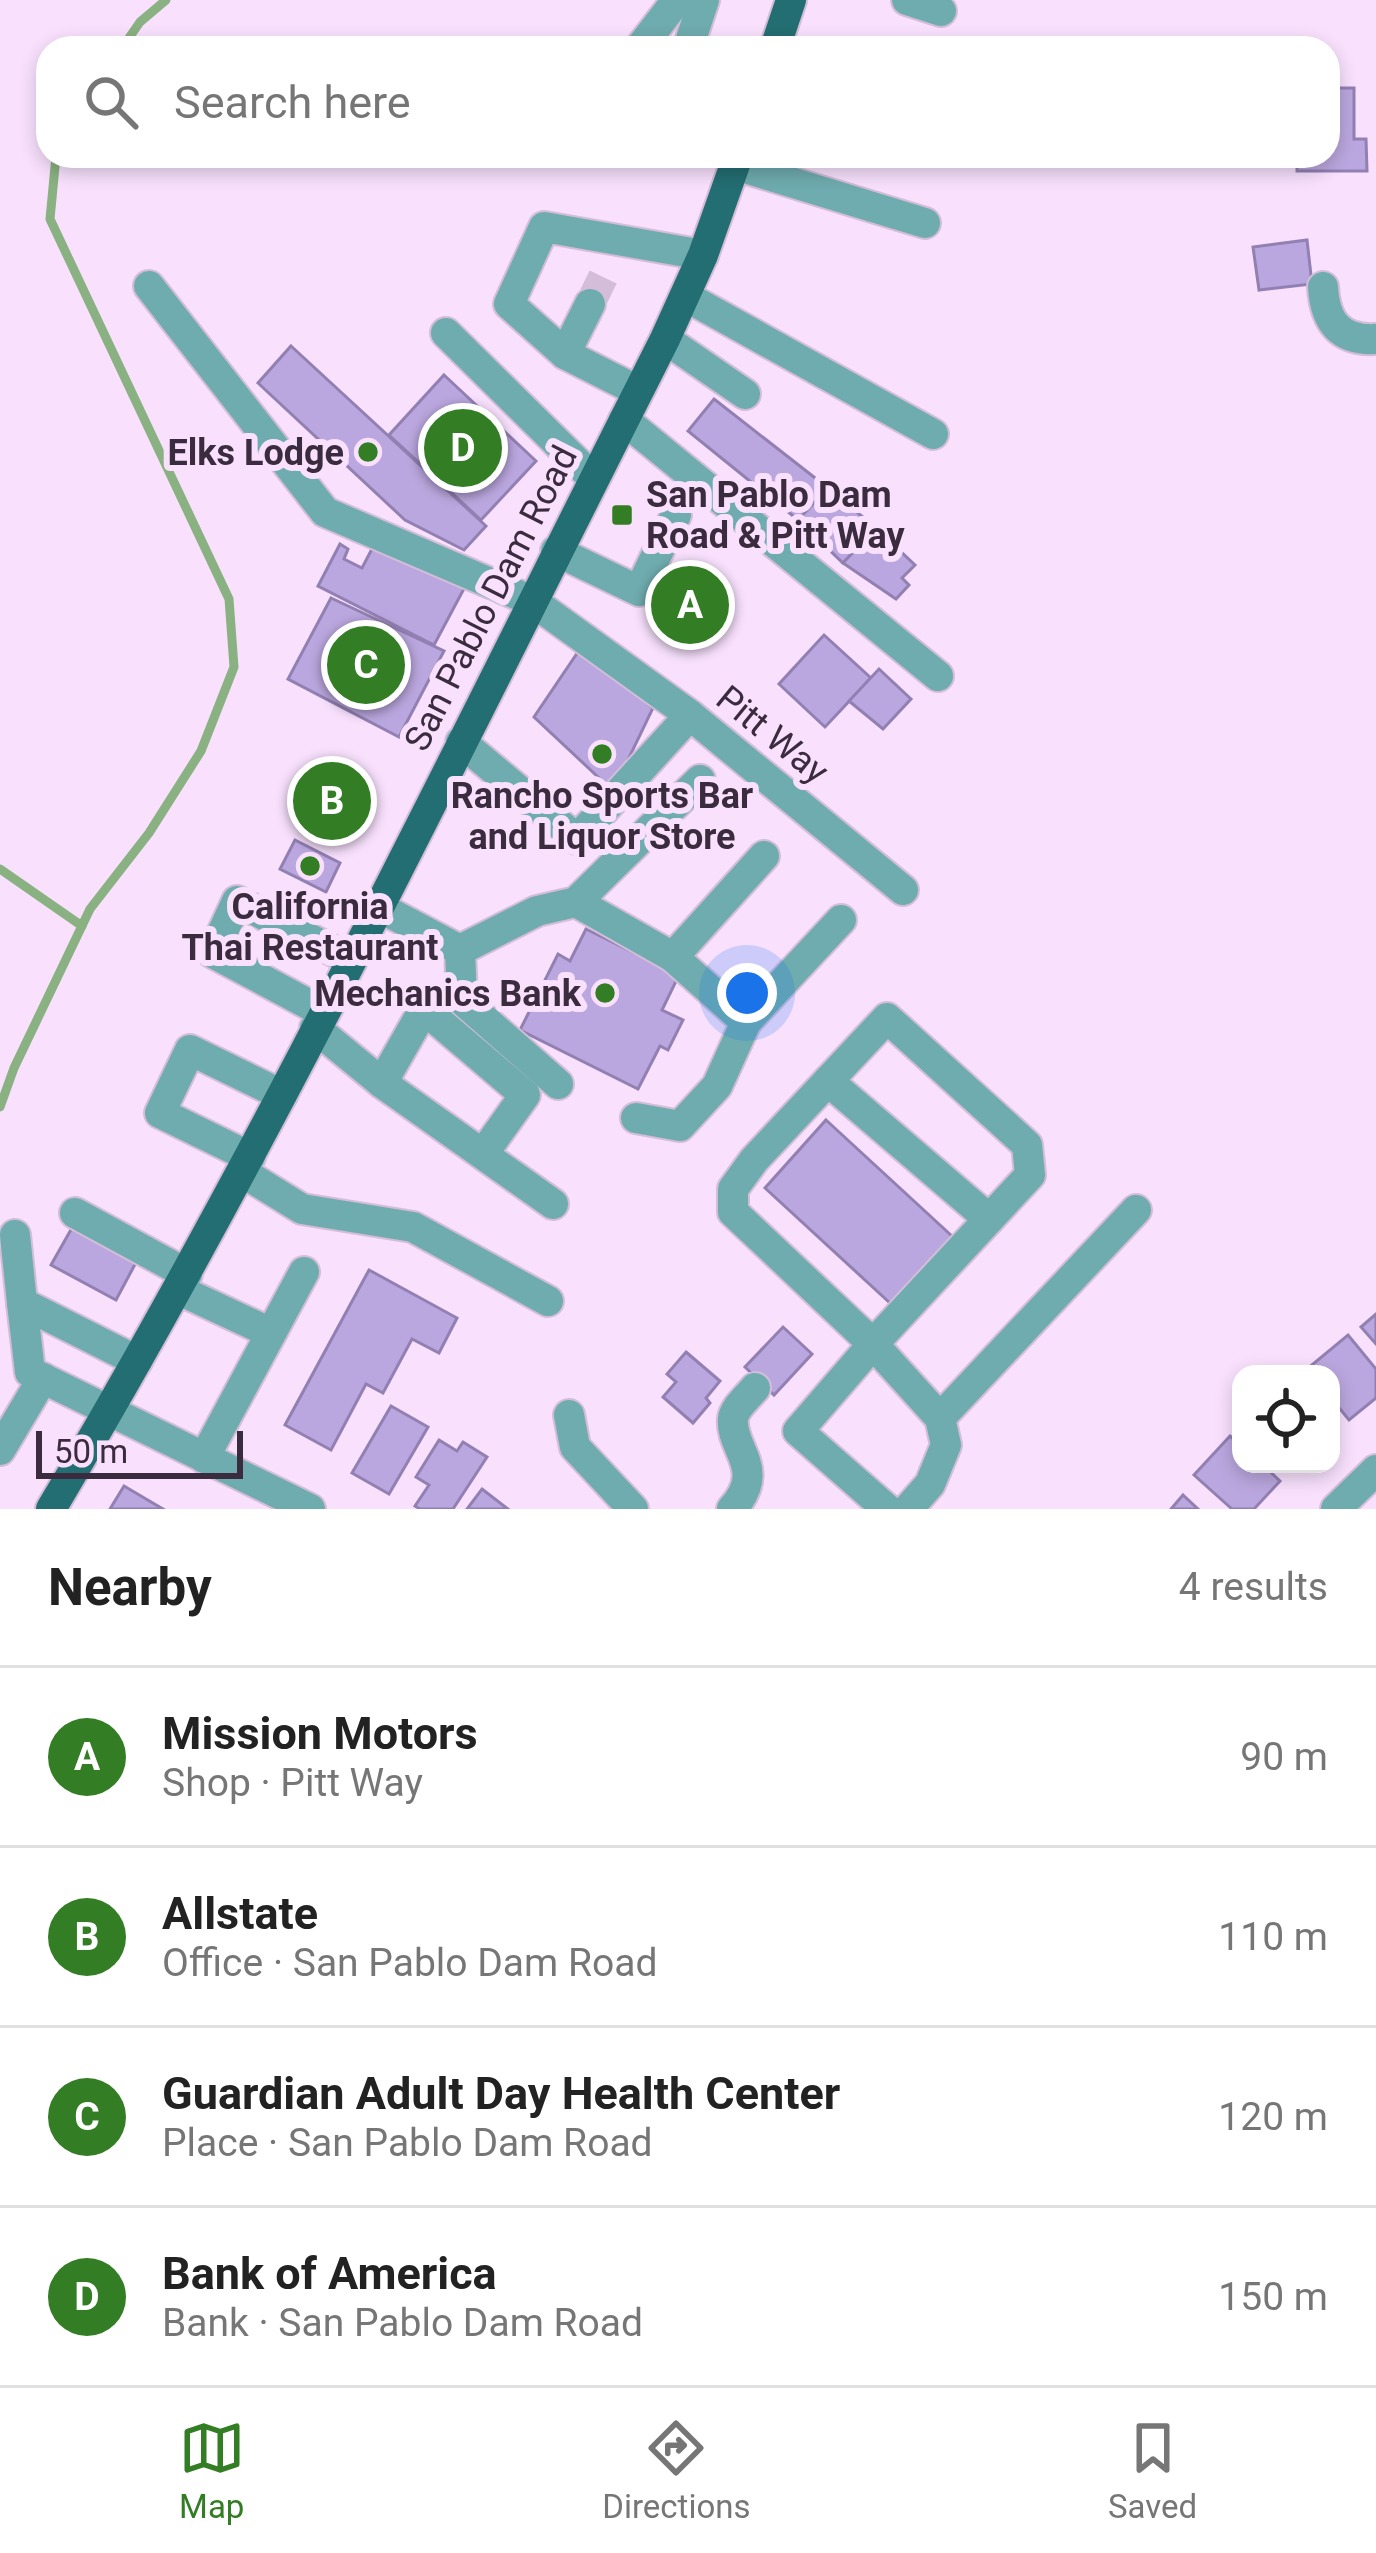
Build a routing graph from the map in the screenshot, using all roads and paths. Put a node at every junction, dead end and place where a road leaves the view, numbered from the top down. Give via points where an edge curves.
1 (677, 0) edge
2 (704, 0) edge
3 (790, 0) edge
4 (907, 0) edge
5 (941, 11) dead end
6 (649, 36) edge
7 (692, 36) edge
8 (780, 36) edge
9 (734, 168) edge
10 (758, 168) edge
11 (925, 224) dead end
12 (703, 255) junction
13 (149, 286) dead end
14 (1324, 287) dead end
15 (685, 296) junction
16 (590, 304) tunnel mouth
17 (446, 333) dead end
18 (665, 339) junction
19 (1376, 339) edge
20 (565, 354) junction
21 (638, 391) junction
22 (745, 394) dead end
23 (625, 420) junction
24 (933, 434) dead end
25 (594, 479) junction
26 (676, 515) dead end
27 (556, 551) junction
28 (532, 601) junction
29 (938, 676) dead end
30 (690, 716) junction
31 (460, 742) junction
32 (700, 780) dead end
33 (764, 856) dead end
34 (903, 890) dead end
35 (576, 902) junction
36 (377, 906) junction
37 (841, 920) dead end
38 (460, 950) junction
39 (673, 957) junction
40 (350, 959) junction
41 (319, 1020) junction
42 (746, 1022) junction
43 (828, 1081) junction
44 (382, 1082) junction
45 (557, 1084) dead end
46 (282, 1095) junction
47 (636, 1118) dead end
48 (483, 1154) junction
49 (246, 1165) junction
50 (553, 1204) dead end
51 (1136, 1210) dead end
52 (75, 1213) dead end
53 (989, 1219) junction
54 (15, 1235) dead end
55 (304, 1272) dead end
56 (183, 1282) junction
57 (548, 1300) dead end
58 (22, 1303) junction
59 (271, 1333) junction
60 (873, 1344) junction
61 (137, 1361) junction
62 (43, 1378) junction
63 (755, 1388) dead end
64 (108, 1410) junction
65 (569, 1415) dead end
66 (940, 1418) junction
67 (0, 1450) edge
68 (204, 1458) junction
69 (1376, 1470) edge
70 (51, 1509) edge
71 (310, 1509) edge
72 (633, 1509) edge
73 (732, 1509) edge
74 (887, 1509) edge
75 (908, 1509) edge
76 (1336, 1509) edge

1 - 6 street
2 - 7 street
3 - 8 main road
4 - 5 street
9 - 12 main road, San Pablo Dam Road
10 - 11 street
12 - 15 main road, San Pablo Dam Road
12 - 20 street via 615,255 544,227 509,304
13 - 28 street, Pitt Way via 325,512
14 - 19 street via 1330,320 1341,332
15 - 18 main road, San Pablo Dam Road
15 - 24 street
16 - 20 street
17 - 25 street
18 - 21 main road, San Pablo Dam Road
18 - 22 street
20 - 21 street
21 - 23 main road, San Pablo Dam Road
23 - 25 main road, San Pablo Dam Road
23 - 29 street
25 - 27 main road, San Pablo Dam Road
26 - 27 street via 639,591
27 - 28 main road, San Pablo Dam Road
28 - 30 street, Pitt Way
28 - 31 main road, San Pablo Dam Road
30 - 31 street via 577,839
30 - 34 street, Pitt Way
31 - 36 main road, San Pablo Dam Road
32 - 35 street
33 - 39 street
35 - 38 street via 537,911
35 - 39 street
36 - 38 street
36 - 40 main road, San Pablo Dam Road
37 - 42 street
38 - 45 street via 462,1000
39 - 42 street
40 - 41 main road, San Pablo Dam Road
40 - 41 street via 237,902 213,953
41 - 44 street
41 - 46 main road, San Pablo Dam Road
42 - 47 street via 717,1086 680,1126
43 - 53 street
43 - 53 street via 887,1018 1027,1145 1030,1175
43 - 60 street via 733,1189 734,1212
44 - 48 street
44 - 48 street via 424,1009 525,1095
46 - 49 main road, San Pablo Dam Road
46 - 49 street via 190,1050 160,1113
48 - 50 street
49 - 56 main road, San Pablo Dam Road
49 - 57 street via 302,1209 413,1227
51 - 66 street
52 - 56 street
53 - 60 street
54 - 58 street
55 - 59 street
56 - 59 street
56 - 61 main road, San Pablo Dam Road
58 - 61 street
58 - 62 street via 30,1372
59 - 68 street
60 - 66 street
60 - 74 street via 798,1431
61 - 64 main road, San Pablo Dam Road
62 - 64 street
62 - 67 street
63 - 73 street via 734,1414 748,1468
64 - 68 street
64 - 70 main road, San Pablo Dam Road
65 - 72 street via 575,1447
66 - 75 street via 946,1445 930,1484
68 - 71 street
69 - 76 street

